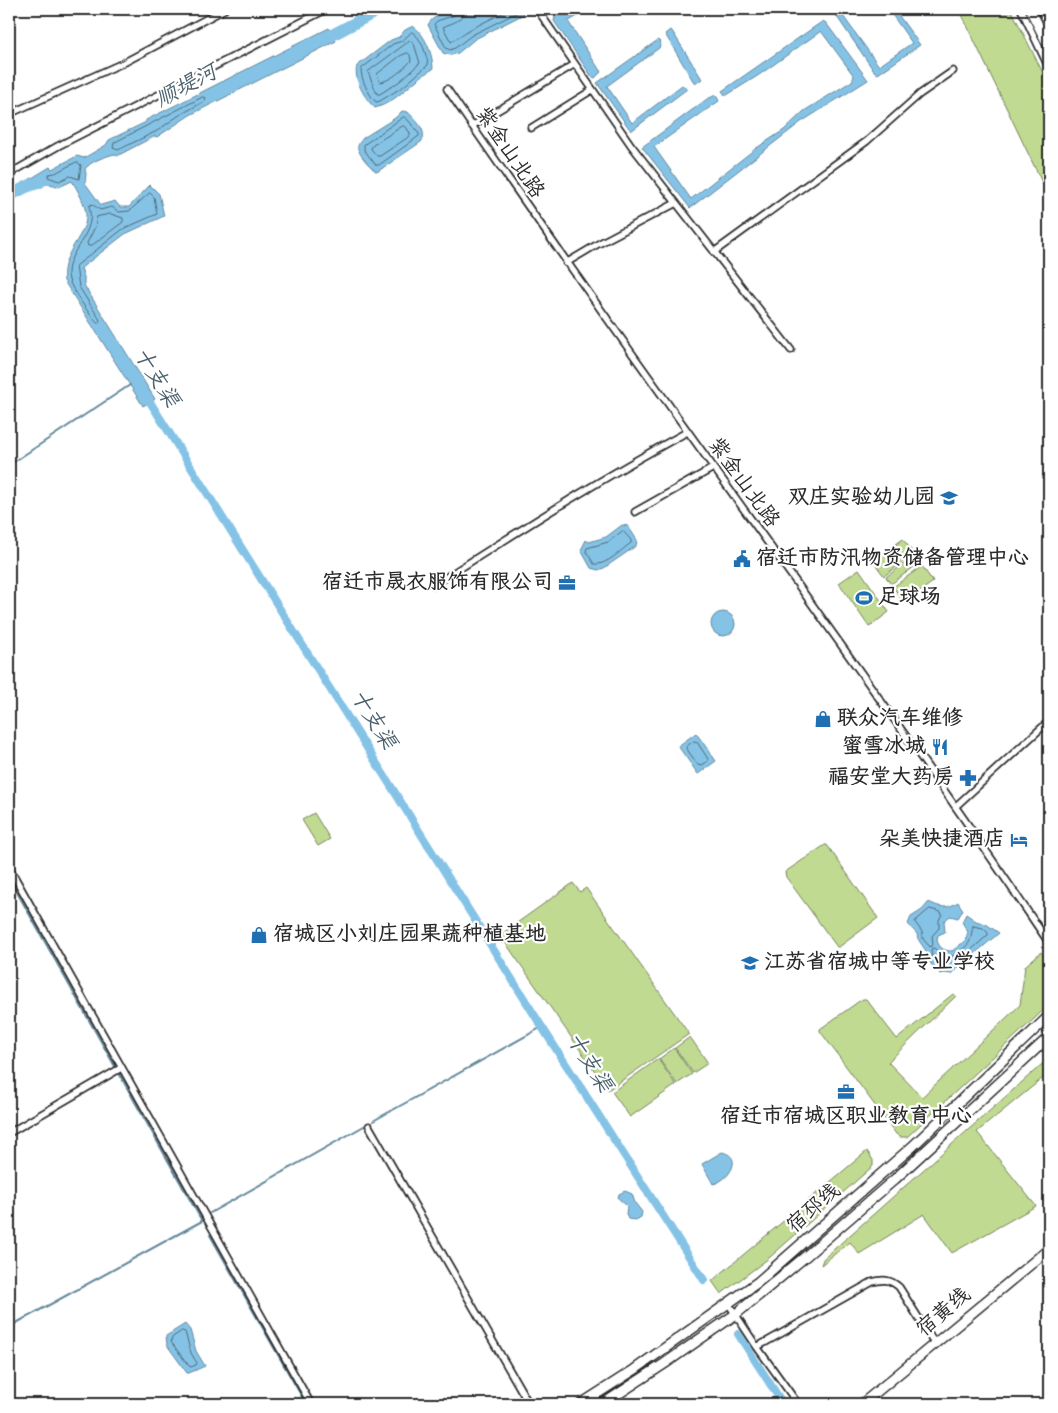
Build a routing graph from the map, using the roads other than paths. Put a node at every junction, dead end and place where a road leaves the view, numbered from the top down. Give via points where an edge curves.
1 (224, 9) edge
2 (327, 9) edge
3 (537, 9) edge
4 (1021, 9) edge
5 (1030, 9) edge
6 (1047, 9) edge
7 (1049, 13) edge
8 (1049, 47) edge
9 (575, 64) junction
10 (1049, 68) edge
11 (953, 71) dead end
12 (447, 90) dead end
13 (592, 90) junction
14 (9, 114) edge
15 (472, 126) junction
16 (531, 128) dead end
17 (9, 174) edge
18 (676, 203) junction
19 (714, 252) junction
20 (566, 263) junction
21 (791, 350) dead end
22 (687, 432) junction
23 (713, 468) junction
24 (635, 512) dead end
25 (434, 585) dead end
26 (1049, 721) edge
27 (956, 806) junction
28 (9, 868) edge
29 (1049, 943) edge
30 (1049, 1016) edge
31 (1049, 1037) edge
32 (118, 1069) junction
33 (9, 1125) edge
34 (369, 1126) dead end
35 (10, 1132) edge
36 (1049, 1249) edge
37 (728, 1303) junction
38 (736, 1314) junction
39 (935, 1344) junction
40 (757, 1347) junction
41 (312, 1404) edge
42 (529, 1404) edge
43 (581, 1404) edge
44 (603, 1404) edge
45 (798, 1404) edge
46 (862, 1404) edge

1 - 14 street via 125,62
2 - 17 street
3 - 9 street
4 - 10 street
5 - 8 main road
6 - 7 main road
9 - 13 street
9 - 15 street
11 - 19 street via 920,94 860,146
12 - 15 street, 紫金山北路
13 - 16 street
13 - 18 street
15 - 20 street, 紫金山北路
18 - 19 street
18 - 20 street
19 - 21 street
20 - 22 street, 紫金山北路
22 - 23 street, 紫金山北路
22 - 25 street via 640,457
23 - 24 street
23 - 27 street, 紫金山北路
26 - 27 street
27 - 29 street, 紫金山北路
28 - 32 street
30 - 37 main road, 宿邳线 via 912,1146 758,1282
31 - 38 main road, 宿邳线 via 887,1186
32 - 35 street
32 - 41 street
33 - 35 street
34 - 42 street
36 - 39 main road, 宿黄线
37 - 38 street
37 - 43 main road, 宿邳线
38 - 40 street
38 - 44 main road, 宿邳线
39 - 40 street via 899,1286 885,1279 872,1282
39 - 46 main road, 宿黄线
40 - 45 street

